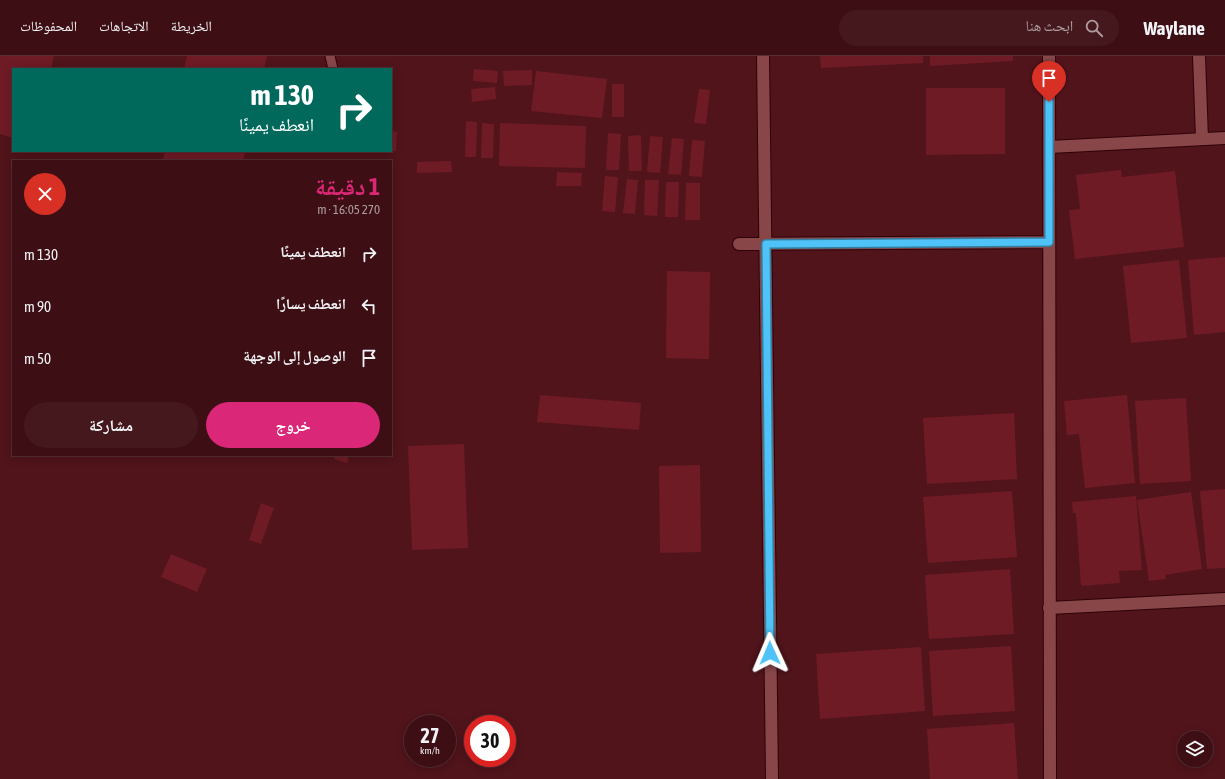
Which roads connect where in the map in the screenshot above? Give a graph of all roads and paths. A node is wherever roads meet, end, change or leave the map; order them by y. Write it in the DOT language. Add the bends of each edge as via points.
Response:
graph roads {
  1 [pos="330,56"];
  2 [pos="764,56"];
  3 [pos="1049,56"];
  4 [pos="1199,56"];
  5 [pos="333,68"];
  6 [pos="1225,138"];
  7 [pos="1202,139"];
  8 [pos="1049,148"];
  9 [pos="1049,242"];
  10 [pos="739,244"];
  11 [pos="766,244"];
  12 [pos="1225,599"];
  13 [pos="1050,608"];
  14 [pos="772,779"];
  15 [pos="1050,779"];
  1 -- 5 [label="lane"];
  2 -- 11 [label="street"];
  3 -- 8 [label="street"];
  4 -- 7 [label="street"];
  6 -- 7 [label="street"];
  7 -- 8 [label="street"];
  8 -- 9 [label="street"];
  9 -- 11 [label="street"];
  9 -- 13 [label="street"];
  10 -- 11 [label="street"];
  11 -- 14 [label="street"];
  12 -- 13 [label="street"];
  13 -- 15 [label="street"];
}
